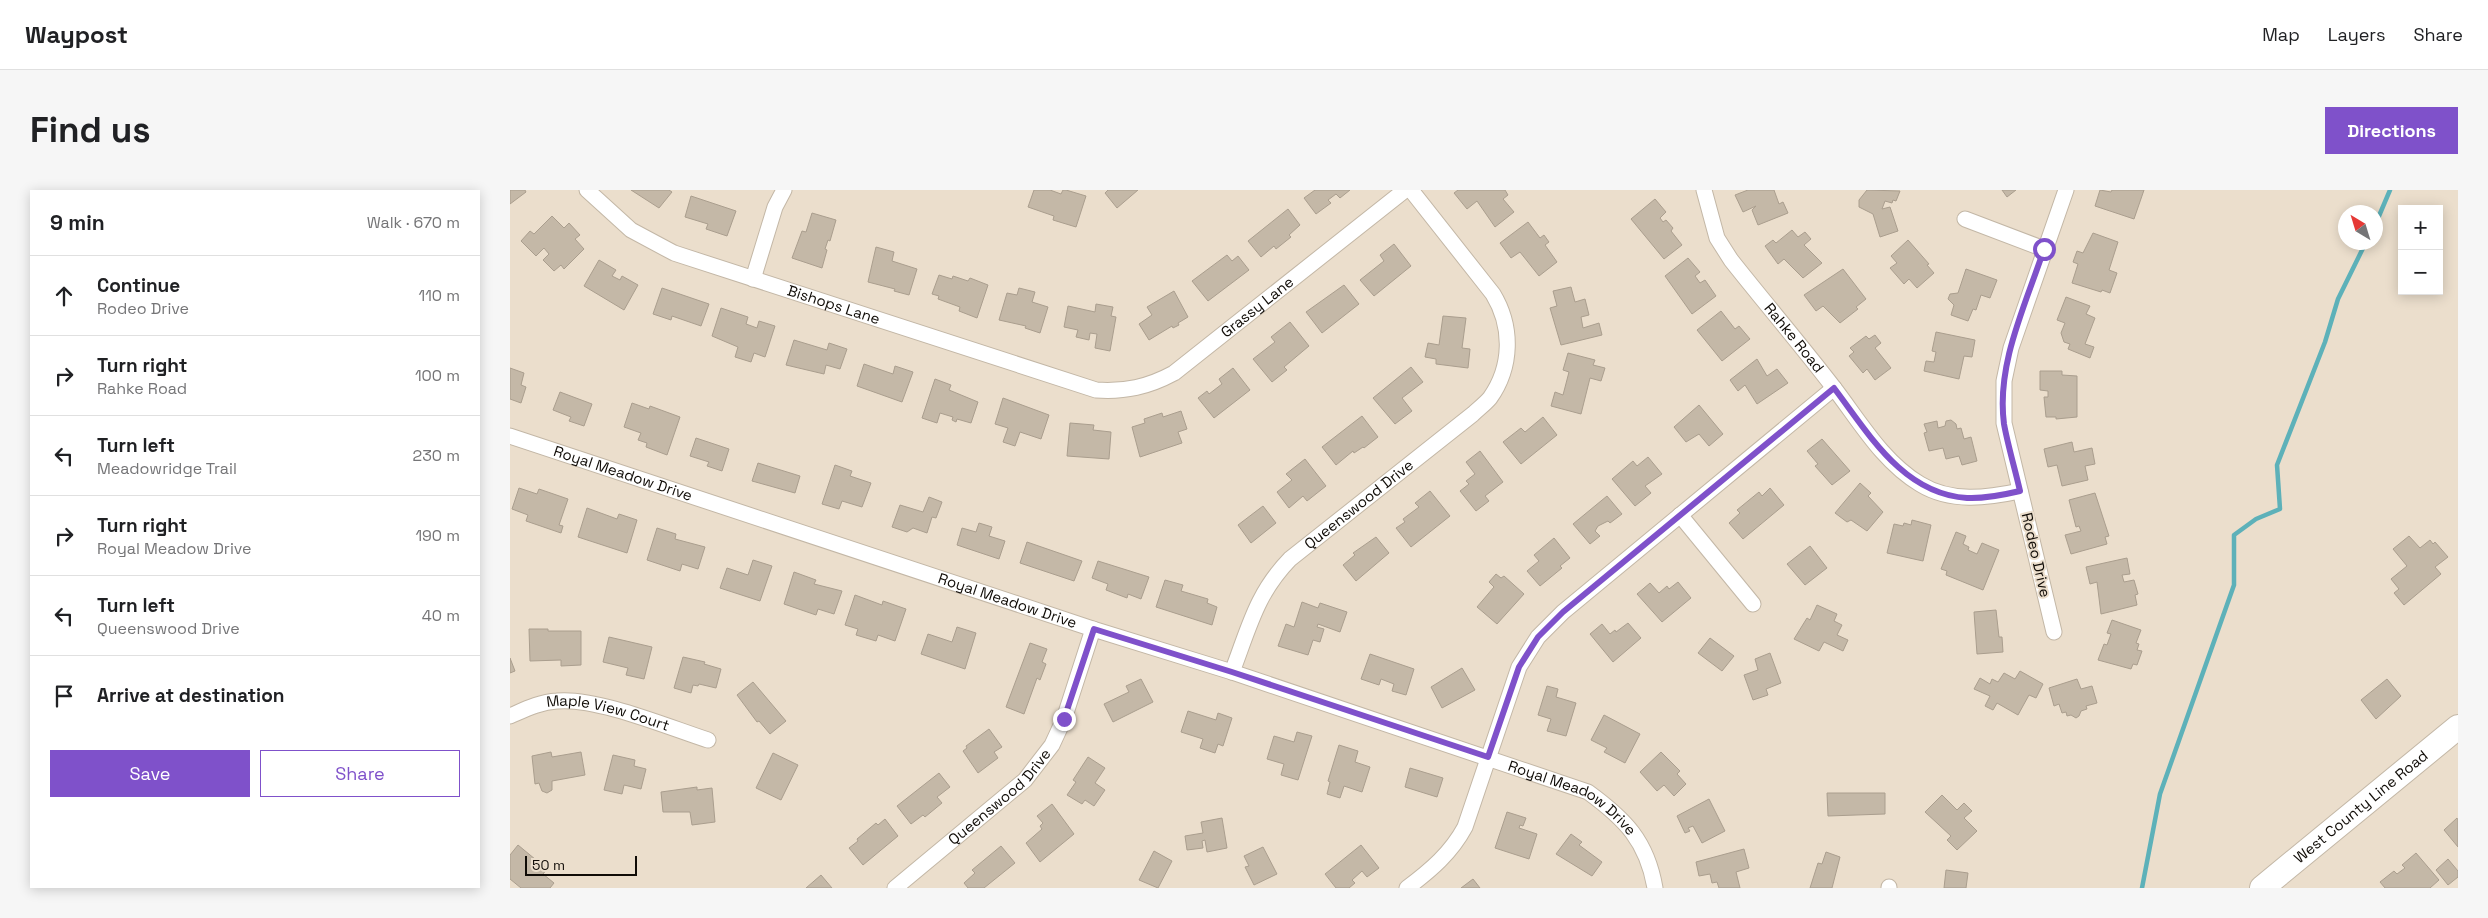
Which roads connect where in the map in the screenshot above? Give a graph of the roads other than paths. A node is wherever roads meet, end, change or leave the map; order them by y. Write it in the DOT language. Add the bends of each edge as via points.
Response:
graph roads {
  1 [pos="587,190"];
  2 [pos="784,190"];
  3 [pos="1405,190"];
  4 [pos="1411,190"];
  5 [pos="1704,190"];
  6 [pos="2066,190"];
  7 [pos="1965,219"];
  8 [pos="2044,249"];
  9 [pos="752,279"];
  10 [pos="1834,388"];
  11 [pos="1096,390"];
  12 [pos="510,436"];
  13 [pos="2020,491"];
  14 [pos="1680,515"];
  15 [pos="1753,604"];
  16 [pos="1094,629"];
  17 [pos="2054,632"];
  18 [pos="1232,672"];
  19 [pos="510,716"];
  20 [pos="2458,727"];
  21 [pos="708,740"];
  22 [pos="1488,757"];
  23 [pos="895,888"];
  24 [pos="1407,888"];
  25 [pos="1655,888"];
  26 [pos="2262,888"];
  1 -- 9 [label="street, Bishops Lane" via="631,230 674,253"];
  2 -- 9 [label="street" via="775,207"];
  3 -- 11 [label="street, Grassy Lane" via="1174,373 1135,389"];
  4 -- 18 [label="street, Queenswood Drive" via="1497,300 1506,326 1507,354 1499,381 1484,405 1290,559 1275,575 1256,606"];
  5 -- 10 [label="street, Rahke Road" via="1718,238 1731,260"];
  6 -- 8 [label="street, Rodeo Drive"];
  7 -- 8 [label="street"];
  8 -- 13 [label="street, Rodeo Drive" via="2011,348 2004,381 2004,423"];
  9 -- 11 [label="street, Bishops Lane"];
  10 -- 13 [label="street, Rahke Road" via="1888,459 1920,485 1946,495 1967,498 1988,498"];
  10 -- 14 [label="street"];
  12 -- 16 [label="street, Royal Meadow Drive"];
  13 -- 17 [label="street, Rodeo Drive"];
  14 -- 15 [label="street"];
  14 -- 22 [label="street" via="1563,612 1538,637 1519,667"];
  16 -- 18 [label="street, Royal Meadow Drive"];
  16 -- 23 [label="street, Queenswood Drive" via="1064,719 1052,745 1036,766 1025,780"];
  18 -- 22 [label="street, Royal Meadow Drive"];
  19 -- 21 [label="street, Maple View Court" via="537,704 558,700 587,701"];
  20 -- 26 [label="main road, West County Line Road"];
  22 -- 24 [label="street" via="1465,827 1455,846 1436,866"];
  22 -- 25 [label="street, Royal Meadow Drive" via="1588,792 1616,812 1638,838 1652,870"];
}
